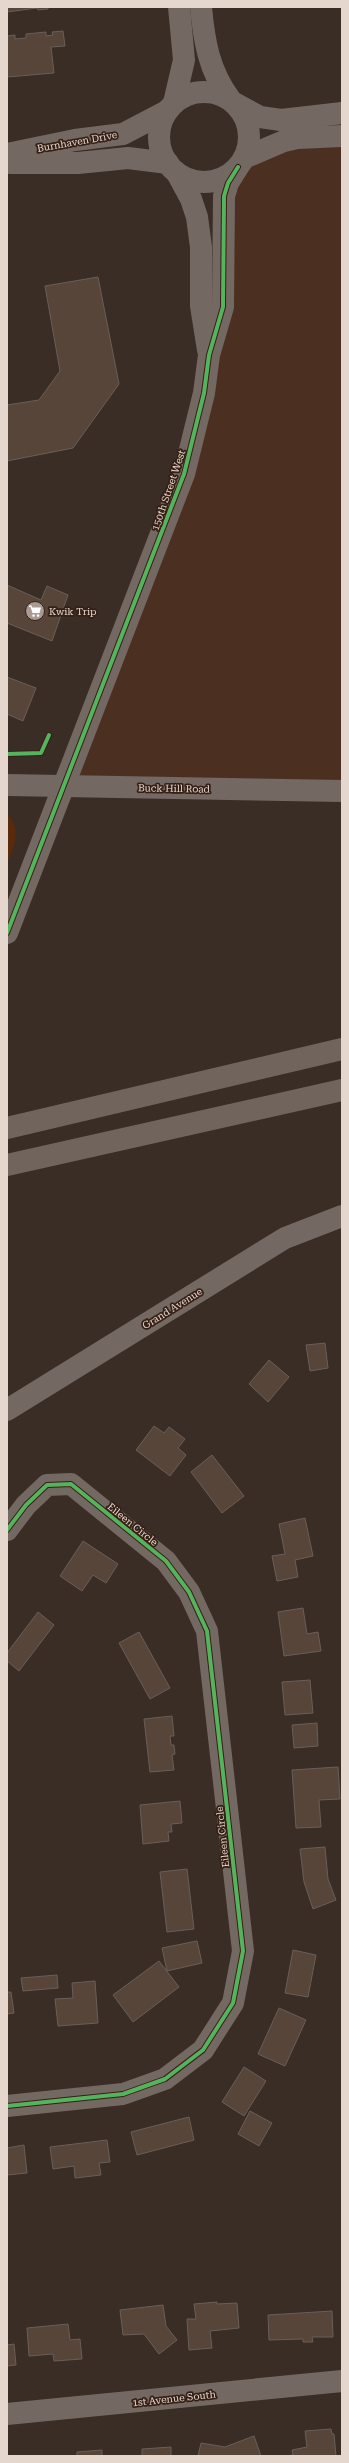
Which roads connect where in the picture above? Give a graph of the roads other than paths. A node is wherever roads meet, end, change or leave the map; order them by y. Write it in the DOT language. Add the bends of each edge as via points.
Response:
graph roads {
  1 [pos="179,7"];
  2 [pos="201,7"];
  3 [pos="233,101"];
  4 [pos="170,107"];
  5 [pos="342,113"];
  6 [pos="342,136"];
  7 [pos="7,154"];
  8 [pos="241,162"];
  9 [pos="7,163"];
  10 [pos="173,168"];
  11 [pos="209,355"];
  12 [pos="7,785"];
  13 [pos="64,785"];
  14 [pos="342,791"];
  15 [pos="7,933"];
  16 [pos="342,1038"];
  17 [pos="342,1049"];
  18 [pos="281,1063"];
  19 [pos="342,1090"];
  20 [pos="7,1128"];
  21 [pos="7,1165"];
  22 [pos="342,1216"];
  23 [pos="7,1410"];
  24 [pos="7,1530"];
  25 [pos="7,2106"];
  26 [pos="342,2381"];
  27 [pos="7,2414"];
  1 -- 4 [label="street" via="184,60"];
  2 -- 3 [label="street" via="208,56 221,87"];
  3 -- 4 [label="street" via="204,92 195,92 183,96"];
  3 -- 5 [label="street" via="260,117 281,120"];
  3 -- 8 [label="street" via="246,122 249,135"];
  4 -- 7 [label="street, Burnhaven Drive" via="123,134 75,140"];
  4 -- 10 [label="street" via="160,136"];
  6 -- 8 [label="street" via="290,140"];
  8 -- 10 [label="street" via="215,181 201,182 188,179"];
  8 -- 11 [label="street, 150th Street West" via="228,183 224,196 223,308"];
  9 -- 10 [label="street, Burnhaven Drive" via="78,163 128,158"];
  10 -- 11 [label="street, 150th Street West" via="191,199 197,217 201,247 201,306"];
  11 -- 13 [label="street, 150th Street West" via="204,393 184,474"];
  12 -- 13 [label="street, Buck Hill Road"];
  13 -- 14 [label="street, Buck Hill Road"];
  13 -- 15 [label="street, 150th Street West"];
  16 -- 18 [label="highway"];
  17 -- 18 [label="highway"];
  18 -- 20 [label="highway"];
  19 -- 21 [label="highway"];
  22 -- 23 [label="street, Grand Avenue" via="285,1238"];
  24 -- 25 [label="street, Eileen Circle" via="26,1505 47,1485 71,1484 166,1561 189,1592 207,1631 243,1951 233,2003 203,2050 165,2080 123,2094"];
  26 -- 27 [label="street, 1st Avenue South"];
}
